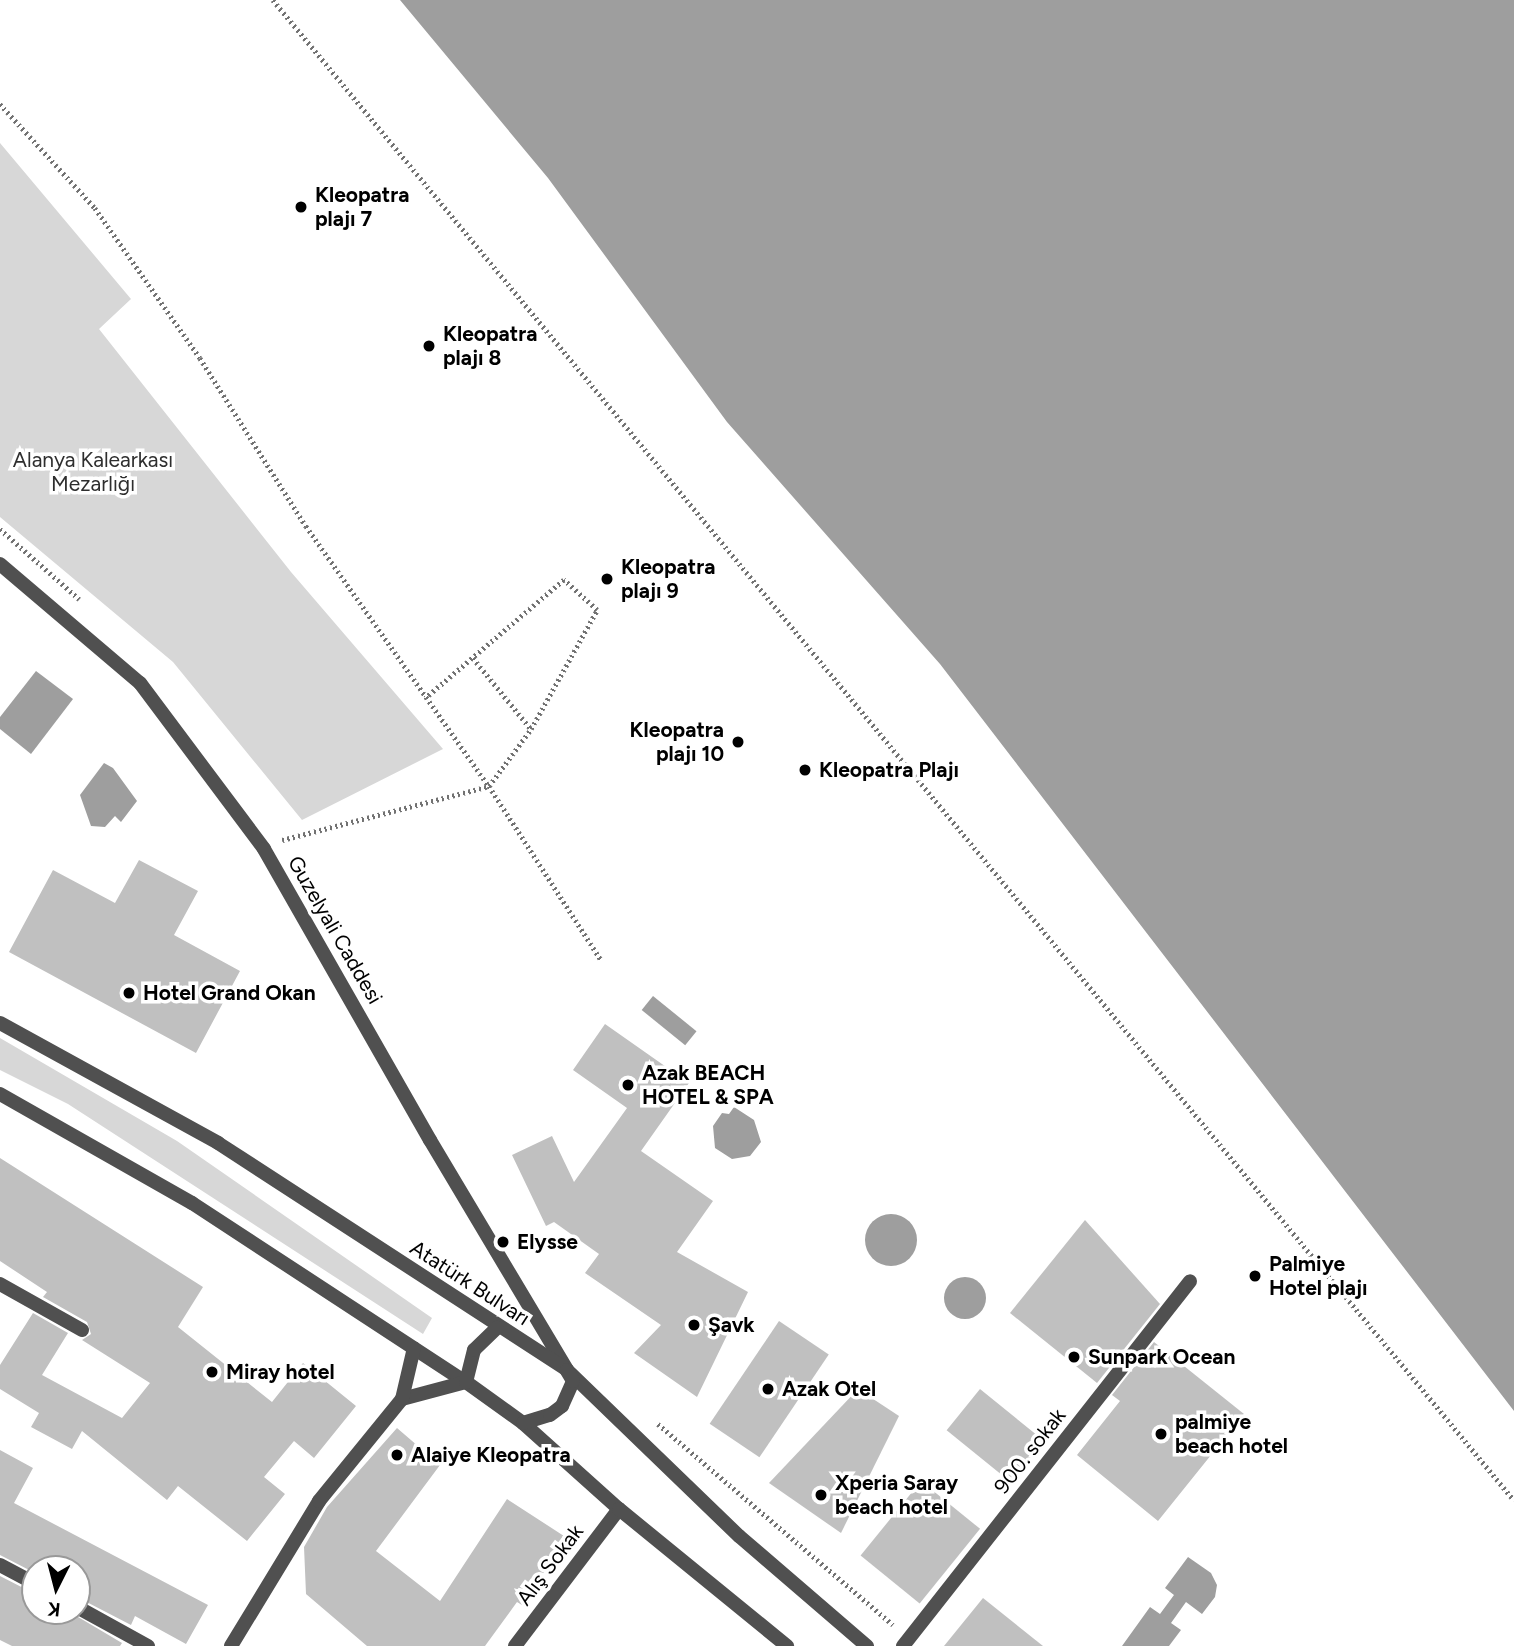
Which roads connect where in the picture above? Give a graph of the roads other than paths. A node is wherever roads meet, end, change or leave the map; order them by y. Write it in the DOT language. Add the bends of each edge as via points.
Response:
graph roads {
  1 [pos="0,564"];
  2 [pos="0,1023"];
  3 [pos="0,1094"];
  4 [pos="1190,1282"];
  5 [pos="0,1284"];
  6 [pos="498,1328"];
  7 [pos="82,1330"];
  8 [pos="414,1348"];
  9 [pos="567,1370"];
  10 [pos="466,1382"];
  11 [pos="402,1399"];
  12 [pos="523,1423"];
  13 [pos="619,1509"];
  14 [pos="0,1564"];
  15 [pos="21,1576"];
  16 [pos="91,1615"];
  17 [pos="906,1642"];
  18 [pos="148,1646"];
  19 [pos="231,1646"];
  20 [pos="515,1646"];
  21 [pos="787,1646"];
  22 [pos="867,1646"];
  1 -- 9 [label="street, Guzelyali Caddesi" via="140,683 264,849 429,1140"];
  2 -- 6 [label="street, Atatürk Bulvarı" via="218,1143"];
  3 -- 8 [label="street" via="192,1203"];
  4 -- 17 [label="street, 900. sokak"];
  5 -- 7 [label="street"];
  6 -- 9 [label="street, Atatürk Bulvarı"];
  6 -- 10 [label="street" via="474,1350"];
  8 -- 10 [label="street"];
  8 -- 11 [label="street"];
  9 -- 12 [label="street" via="573,1381 562,1406"];
  9 -- 22 [label="street, Atatürk Bulvarı" via="739,1536"];
  10 -- 11 [label="street"];
  10 -- 12 [label="street"];
  11 -- 19 [label="street" via="319,1501"];
  12 -- 13 [label="street"];
  13 -- 20 [label="street, Alış Sokak"];
  13 -- 21 [label="street"];
  14 -- 15 [label="street"];
  16 -- 18 [label="street"];
}
